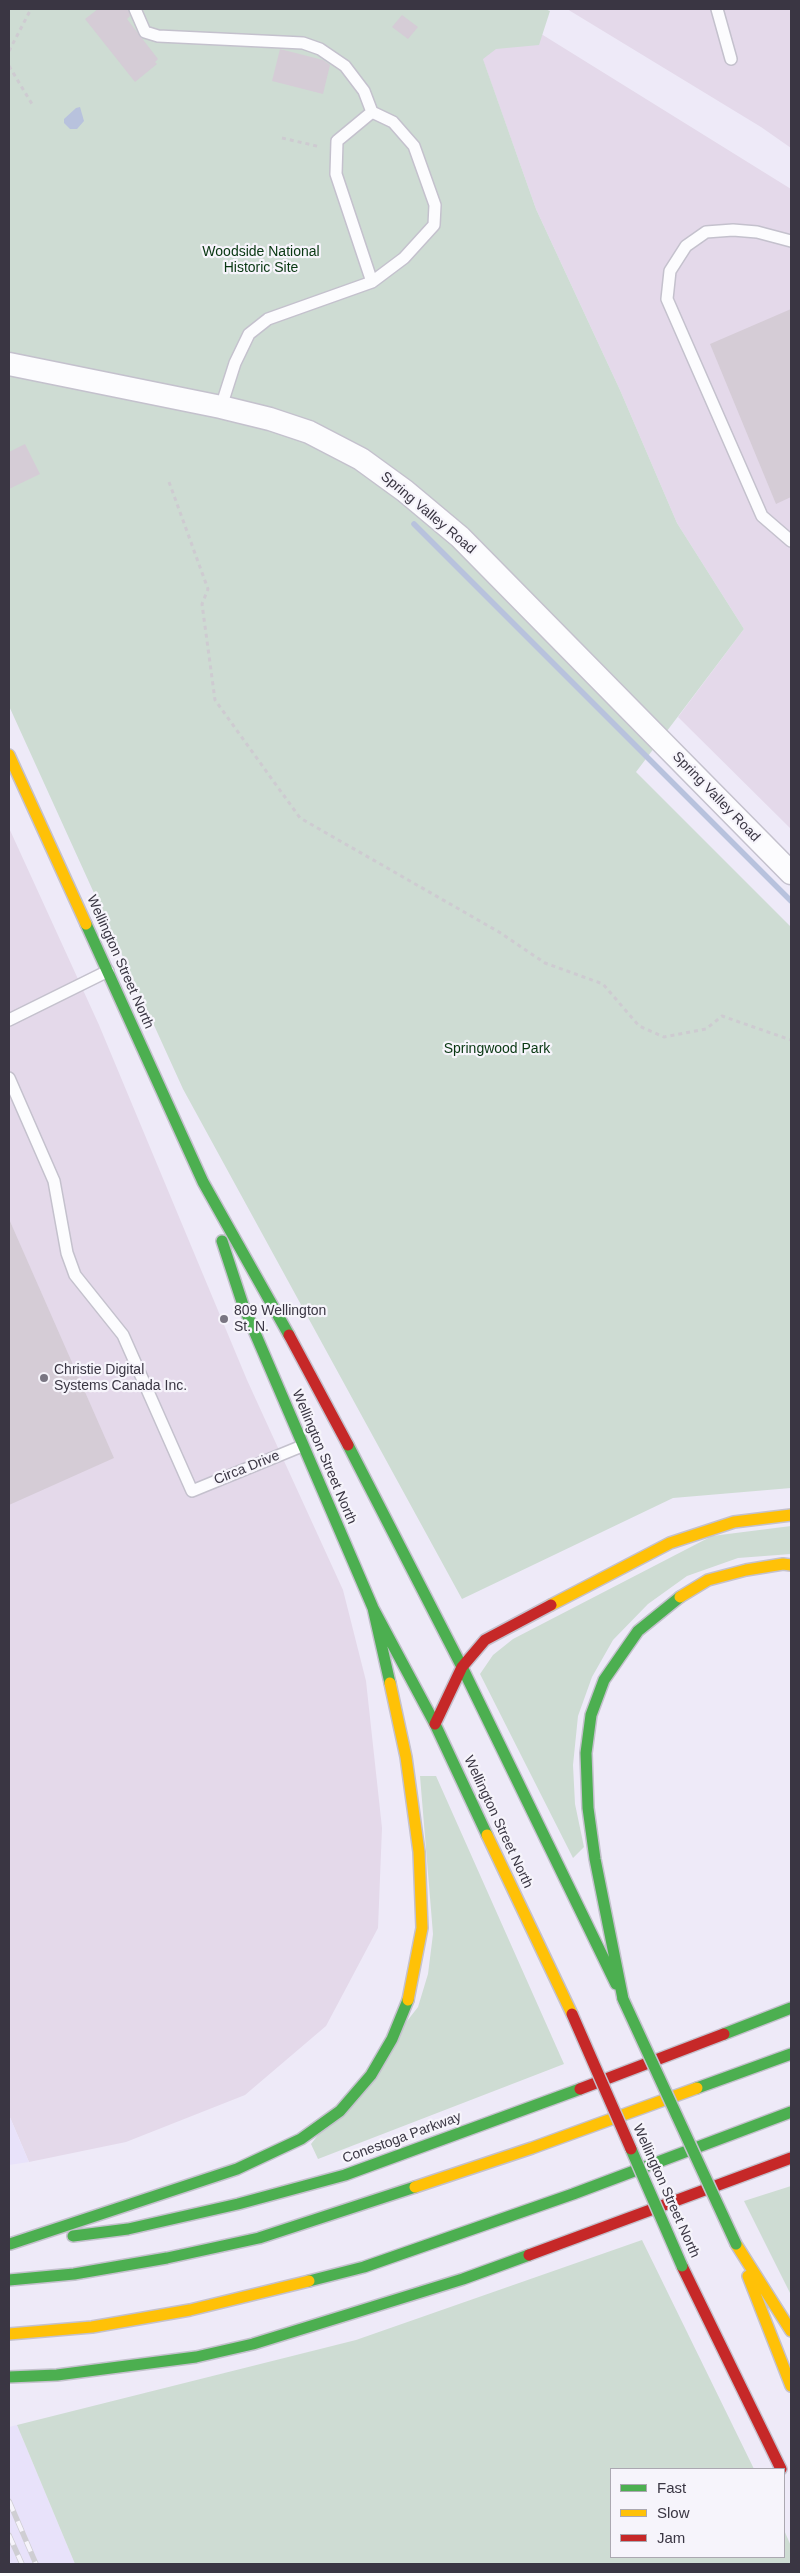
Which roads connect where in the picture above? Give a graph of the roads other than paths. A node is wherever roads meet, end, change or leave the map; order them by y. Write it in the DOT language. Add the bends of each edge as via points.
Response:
graph roads {
  1 [pos="135,9"];
  2 [pos="717,9"];
  3 [pos="731,59"];
  4 [pos="372,112"];
  5 [pos="791,240"];
  6 [pos="372,282"];
  7 [pos="9,364"];
  8 [pos="221,407"];
  9 [pos="790,539"];
  10 [pos="9,755"];
  11 [pos="791,874"];
  12 [pos="108,971"];
  13 [pos="9,1020"];
  14 [pos="9,1078"];
  15 [pos="203,1182"];
  16 [pos="302,1446"];
  17 [pos="791,1515"];
  18 [pos="791,1565"];
  19 [pos="373,1608"];
  20 [pos="462,1667"];
  21 [pos="435,1724"];
  22 [pos="623,1999"];
  23 [pos="767,2005"];
  24 [pos="791,2008"];
  25 [pos="703,2041"];
  26 [pos="791,2054"];
  27 [pos="791,2112"];
  28 [pos="791,2158"];
  29 [pos="791,2162"];
  30 [pos="769,2166"];
  31 [pos="10,2244"];
  32 [pos="736,2244"];
  33 [pos="9,2280"];
  34 [pos="791,2331"];
  35 [pos="9,2334"];
  36 [pos="9,2377"];
  37 [pos="791,2386"];
  38 [pos="781,2468"];
  1 -- 4 [label="lane" via="145,32 158,36 303,43 320,49 345,66 364,91"];
  2 -- 3 [label="lane"];
  4 -- 6 [label="lane" via="337,141 336,174"];
  4 -- 6 [label="lane" via="393,122 414,146 435,205 434,225 404,258"];
  5 -- 9 [label="lane" via="757,232 706,232 686,246 670,271 667,299 762,516"];
  6 -- 8 [label="lane" via="268,319 249,334 235,363"];
  7 -- 8 [label="street, Spring Valley Road"];
  8 -- 11 [label="street, Spring Valley Road" via="309,432 360,459 405,491 460,537"];
  10 -- 12 [label="main road, Wellington Street North"];
  12 -- 13 [label="lane"];
  12 -- 15 [label="main road, Wellington Street North"];
  14 -- 16 [label="lane, Circa Drive" via="54,1181 67,1252 75,1275 123,1335 192,1491"];
  15 -- 16 [label="main road, Wellington Street North" via="243,1305"];
  15 -- 20 [label="main road, Wellington Street North" via="310,1372"];
  16 -- 19 [label="main road, Wellington Street North"];
  17 -- 20 [label="main road" via="734,1522 670,1543 485,1640"];
  18 -- 22 [label="main road" via="746,1570 708,1580 638,1632 604,1680 591,1715 586,1754 588,1808"];
  19 -- 21 [label="main road, Wellington Street North"];
  19 -- 31 [label="main road" via="406,1757 422,1928 408,2000 392,2040 371,2075 340,2111 301,2139 237,2169"];
  20 -- 21 [label="main road"];
  20 -- 22 [label="main road, Wellington Street North"];
  21 -- 38 [label="main road, Wellington Street North, bridge" via="572,2014 682,2266"];
  22 -- 32 [label="main road, Wellington Street North, bridge"];
  23 -- 25 [label="main road"];
  24 -- 25 [label="main road, Conestoga Parkway"];
  25 -- 31 [label="main road, Conestoga Parkway" via="345,2175 128,2229"];
  26 -- 33 [label="main road" via="532,2148 259,2238 74,2274"];
  27 -- 35 [label="main road" via="364,2267 190,2310 92,2327"];
  28 -- 30 [label="main road"];
  29 -- 30 [label="main road"];
  30 -- 36 [label="main road" via="463,2278 253,2344 187,2358 57,2375"];
  32 -- 34 [label="main road"];
  32 -- 37 [label="main road, Wellington Street North"];
}
